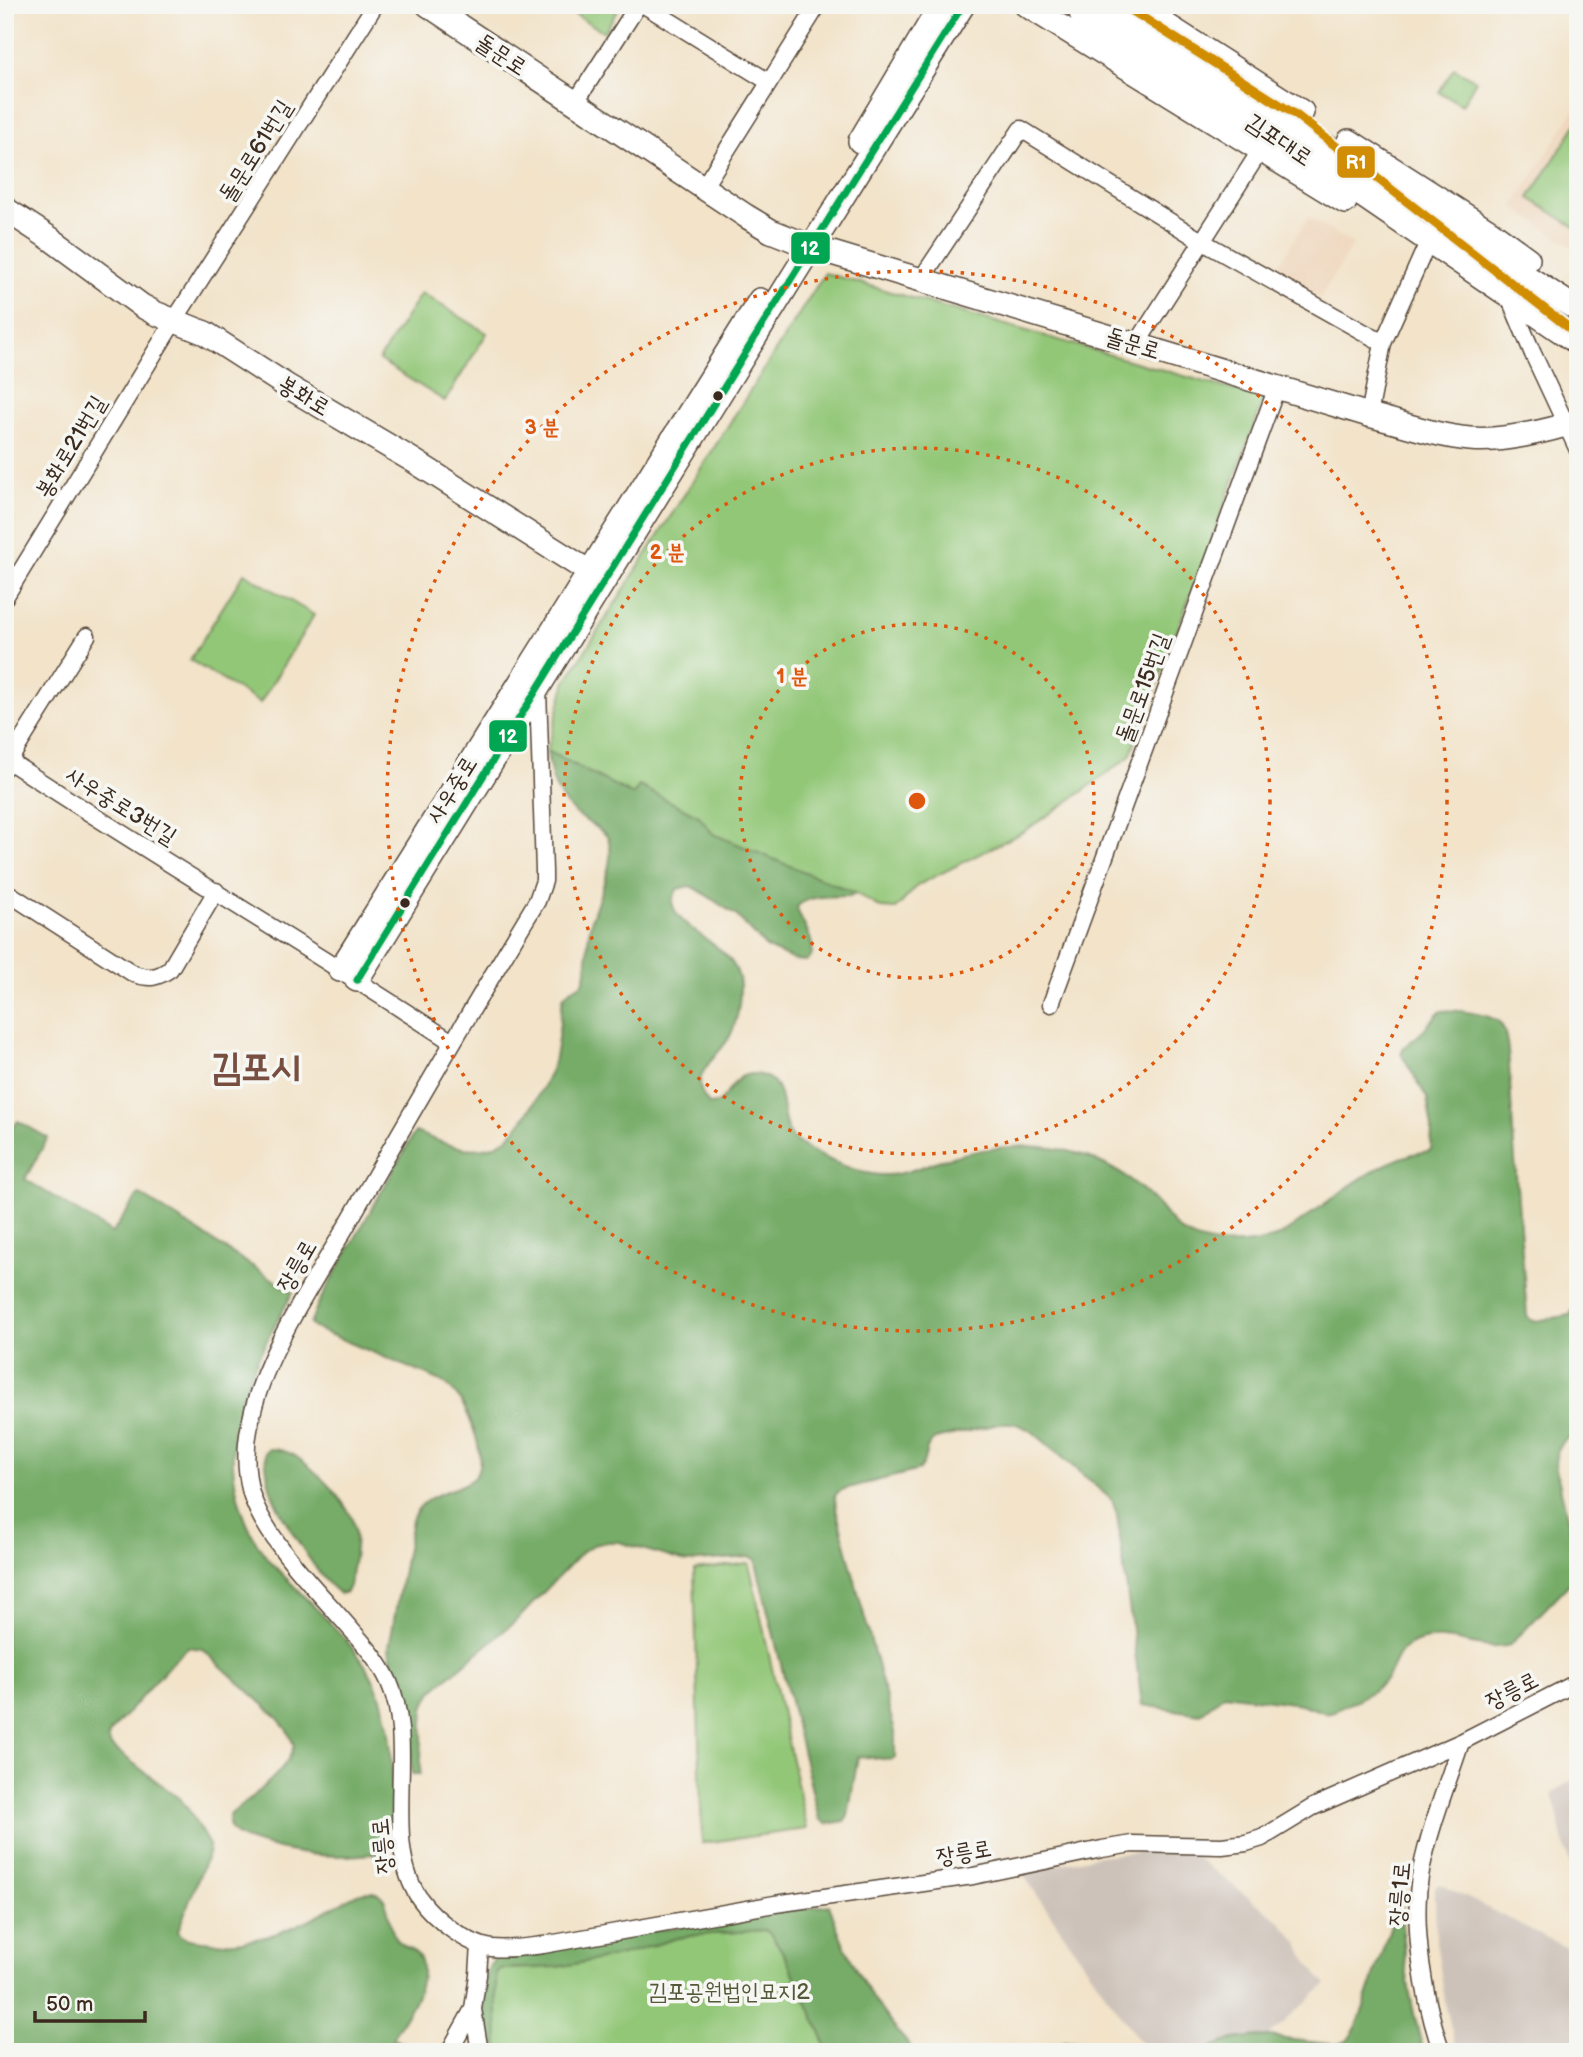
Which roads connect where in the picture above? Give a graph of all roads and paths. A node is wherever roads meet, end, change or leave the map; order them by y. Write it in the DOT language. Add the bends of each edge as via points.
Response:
graph roads {
  1 [pos="375,5"];
  2 [pos="428,5"];
  3 [pos="641,5"];
  4 [pos="817,5"];
  5 [pos="941,5"];
  6 [pos="963,5"];
  7 [pos="1026,5"];
  8 [pos="1135,5"];
  9 [pos="1078,13"];
  10 [pos="769,82"];
  11 [pos="575,103"];
  12 [pos="1260,151"];
  13 [pos="704,188"];
  14 [pos="5,209"];
  15 [pos="1203,242"];
  16 [pos="805,244"];
  17 [pos="1425,249"];
  18 [pos="920,281"];
  19 [pos="1502,291"];
  20 [pos="1578,297"];
  21 [pos="1578,310"];
  22 [pos="174,321"];
  23 [pos="1383,343"];
  24 [pos="1578,343"];
  25 [pos="1136,345"];
  26 [pos="1277,387"];
  27 [pos="1369,415"];
  28 [pos="1572,423"];
  29 [pos="1578,450"];
  30 [pos="596,577"];
  31 [pos="5,597"];
  32 [pos="87,636"];
  33 [pos="538,688"];
  34 [pos="7,764"];
  35 [pos="5,891"];
  36 [pos="216,891"];
  37 [pos="349,975"];
  38 [pos="1051,1004"];
  39 [pos="452,1042"];
  40 [pos="1578,1682"];
  41 [pos="1461,1742"];
  42 [pos="480,1945"];
  43 [pos="472,2009"];
  44 [pos="449,2052"];
  45 [pos="480,2052"];
  46 [pos="1441,2052"];
  1 -- 22 [label="street, 돌문로61번길"];
  2 -- 11 [label="street, 돌문로"];
  3 -- 10 [label="street"];
  3 -- 11 [label="street"];
  4 -- 10 [label="street"];
  5 -- 16 [label="street, 사우중로"];
  6 -- 16 [label="street, 사우중로"];
  7 -- 9 [label="street"];
  8 -- 20 [label="street" via="1491,232"];
  9 -- 12 [label="street"];
  9 -- 19 [label="street, 김포대로" via="1245,116"];
  9 -- 21 [label="street, 김포대로" via="1300,129"];
  10 -- 13 [label="street"];
  11 -- 13 [label="street, 돌문로"];
  12 -- 15 [label="street"];
  12 -- 17 [label="street"];
  13 -- 16 [label="street, 돌문로" via="771,231"];
  14 -- 22 [label="street, 봉화로" via="142,306"];
  15 -- 18 [label="street" via="1021,129"];
  15 -- 23 [label="street"];
  15 -- 25 [label="street"];
  16 -- 18 [label="street, 돌문로"];
  16 -- 30 [label="street, 사우중로"];
  17 -- 19 [label="street"];
  17 -- 23 [label="street"];
  18 -- 25 [label="street, 돌문로"];
  19 -- 24 [label="street, 김포대로"];
  19 -- 28 [label="street"];
  22 -- 30 [label="street, 봉화로" via="205,333"];
  22 -- 31 [label="street, 봉화로21번길"];
  23 -- 27 [label="street"];
  25 -- 26 [label="street, 돌문로"];
  26 -- 27 [label="street, 돌문로"];
  26 -- 38 [label="street, 돌문로15번길"];
  27 -- 28 [label="street, 돌문로" via="1488,440"];
  28 -- 29 [label="street"];
  30 -- 33 [label="street, 사우중로"];
  30 -- 37 [label="street, 사우중로"];
  32 -- 34 [label="street"];
  33 -- 37 [label="street, 사우중로"];
  33 -- 39 [label="street, 장릉로" via="544,881 537,901"];
  34 -- 36 [label="street, 사우중로3번길"];
  35 -- 36 [label="street" via="147,978 170,969"];
  36 -- 37 [label="street, 사우중로3번길"];
  37 -- 39 [label="street, 사우중로3번길"];
  39 -- 42 [label="street, 장릉로" via="277,1349 254,1404 246,1450 247,1474 261,1517 372,1654 391,1686 399,1720 403,1854 411,1885 434,1915"];
  40 -- 41 [label="street, 장릉로"];
  41 -- 42 [label="street, 장릉로" via="1313,1807 1246,1843 1132,1844 973,1876 775,1904 543,1945"];
  41 -- 46 [label="street, 장릉1로" via="1427,1847 1418,1893 1424,1975"];
  42 -- 43 [label="street"];
  43 -- 44 [label="street"];
  43 -- 45 [label="street"];
}
